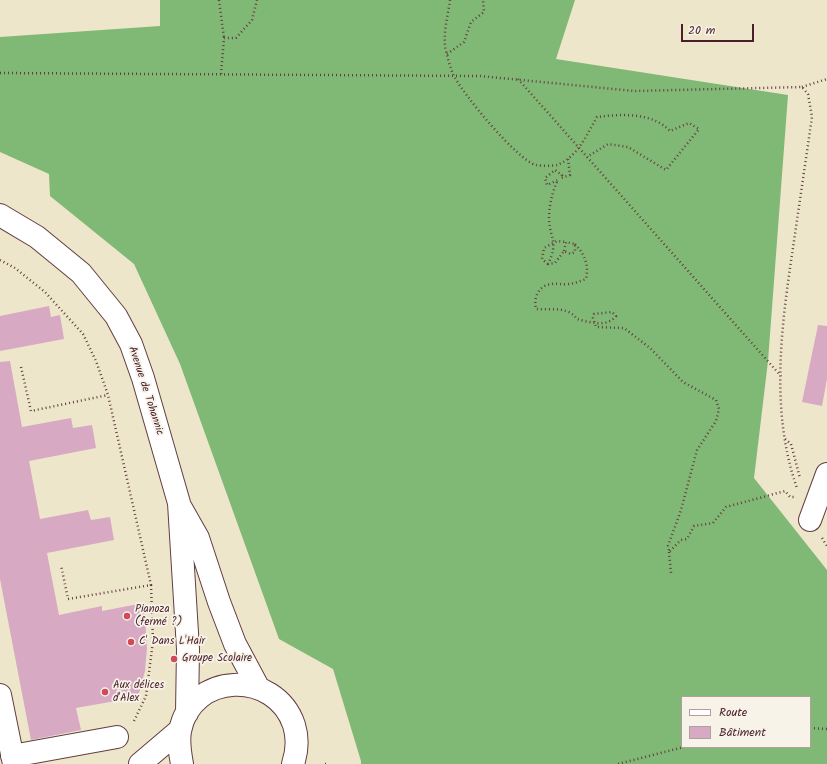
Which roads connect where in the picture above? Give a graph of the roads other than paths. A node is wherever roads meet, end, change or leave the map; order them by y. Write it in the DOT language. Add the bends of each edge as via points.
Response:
graph roads {
  1 [pos="0,215"];
  2 [pos="827,474"];
  3 [pos="179,503"];
  4 [pos="810,520"];
  5 [pos="258,687"];
  6 [pos="0,695"];
  7 [pos="183,722"];
  8 [pos="124,732"];
  9 [pos="13,760"];
  10 [pos="140,764"];
  11 [pos="182,764"];
  12 [pos="293,764"];
  1 -- 3 [label="street, Avenue de Tohannic" via="38,237 60,254 81,273 116,316 131,344 143,378"];
  2 -- 4 [label="street"];
  3 -- 5 [label="street, Avenue de Tohannic" via="198,538 218,602 235,644"];
  3 -- 7 [label="street, Avenue de Tohannic" via="188,648"];
  5 -- 7 [label="street" via="238,684 218,687 200,697"];
  5 -- 12 [label="street" via="283,705 291,718 296,732 297,748"];
  6 -- 9 [label="street"];
  7 -- 10 [label="street"];
  7 -- 11 [label="street, Avenue de Tohannic" via="179,748"];
  8 -- 9 [label="street"];
}
